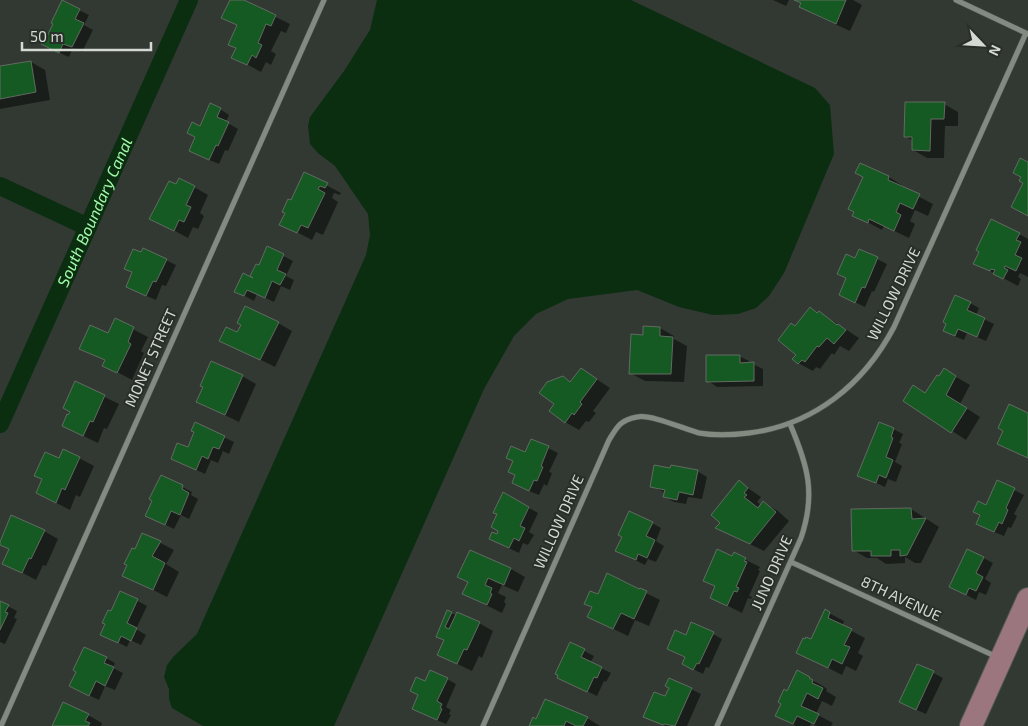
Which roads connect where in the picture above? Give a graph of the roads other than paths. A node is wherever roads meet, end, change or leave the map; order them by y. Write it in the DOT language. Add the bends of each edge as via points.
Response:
graph roads {
  1 [pos="324,0"];
  2 [pos="956,0"];
  3 [pos="1027,33"];
  4 [pos="790,424"];
  5 [pos="791,562"];
  6 [pos="1028,599"];
  7 [pos="1001,659"];
  8 [pos="1,726"];
  9 [pos="483,726"];
  10 [pos="718,726"];
  11 [pos="971,726"];
  1 -- 8 [label="street, MONET STREET"];
  2 -- 3 [label="street"];
  3 -- 4 [label="street, WILLOW DRIVE" via="884,346 863,374 841,394 813,414"];
  4 -- 5 [label="street, JUNO DRIVE" via="804,461 810,499 808,519"];
  4 -- 9 [label="street, WILLOW DRIVE" via="760,432 722,435 699,433 638,416 619,424 608,440"];
  5 -- 7 [label="street, 8TH AVENUE"];
  5 -- 10 [label="street, JUNO DRIVE"];
  6 -- 7 [label="main road"];
  7 -- 11 [label="main road"];
}
